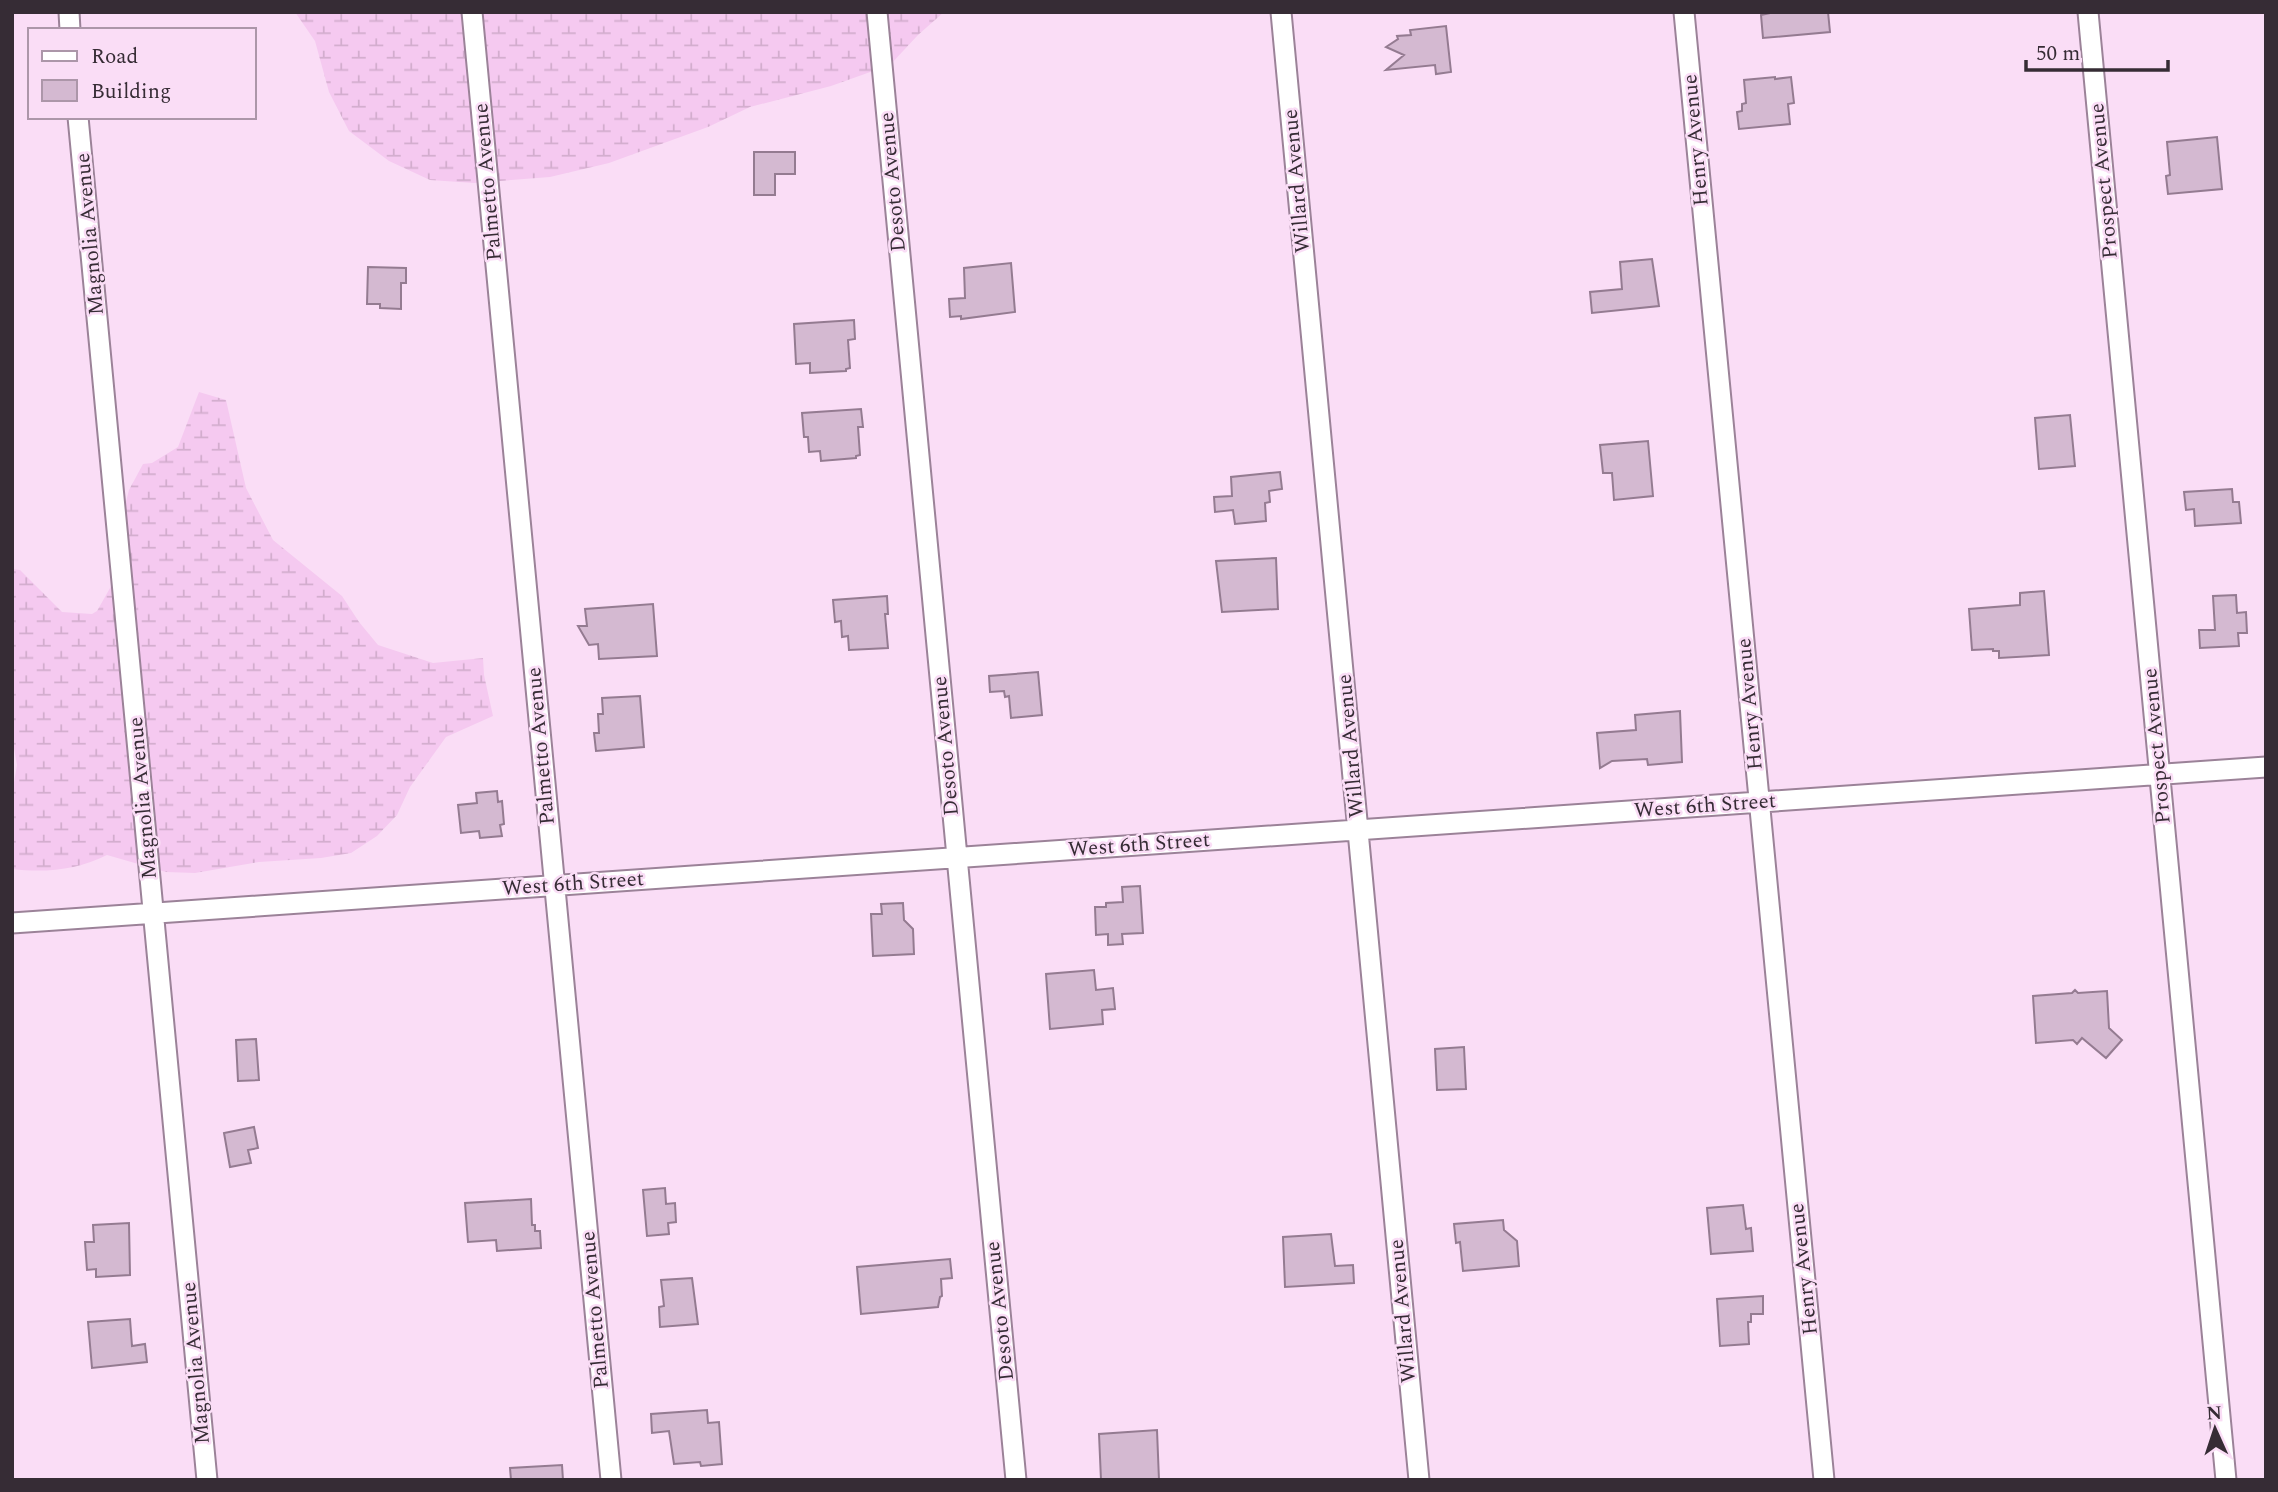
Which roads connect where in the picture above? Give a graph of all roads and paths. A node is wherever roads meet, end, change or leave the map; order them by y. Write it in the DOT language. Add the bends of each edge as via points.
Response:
graph roads {
  1 [pos="472,12"];
  2 [pos="877,12"];
  3 [pos="1281,12"];
  4 [pos="1684,12"];
  5 [pos="2088,12"];
  6 [pos="78,119"];
  7 [pos="2266,767"];
  8 [pos="2160,774"];
  9 [pos="1759,802"];
  10 [pos="1359,830"];
  11 [pos="957,858"];
  12 [pos="555,885"];
  13 [pos="154,914"];
  14 [pos="12,923"];
  15 [pos="207,1480"];
  16 [pos="611,1480"];
  17 [pos="1016,1480"];
  18 [pos="1419,1480"];
  19 [pos="1824,1480"];
  20 [pos="2226,1480"];
  1 -- 12 [label="street, Palmetto Avenue"];
  2 -- 11 [label="street, Desoto Avenue"];
  3 -- 10 [label="street, Willard Avenue"];
  4 -- 9 [label="street, Henry Avenue"];
  5 -- 8 [label="street, Prospect Avenue"];
  6 -- 13 [label="street, Magnolia Avenue"];
  7 -- 8 [label="street, West 6th Street"];
  8 -- 9 [label="street, West 6th Street"];
  8 -- 20 [label="street, Prospect Avenue"];
  9 -- 10 [label="street, West 6th Street"];
  9 -- 19 [label="street, Henry Avenue"];
  10 -- 11 [label="street, West 6th Street"];
  10 -- 18 [label="street, Willard Avenue"];
  11 -- 12 [label="street, West 6th Street"];
  11 -- 17 [label="street, Desoto Avenue"];
  12 -- 13 [label="street, West 6th Street"];
  12 -- 16 [label="street, Palmetto Avenue"];
  13 -- 14 [label="street, West 6th Street"];
  13 -- 15 [label="street, Magnolia Avenue"];
}
